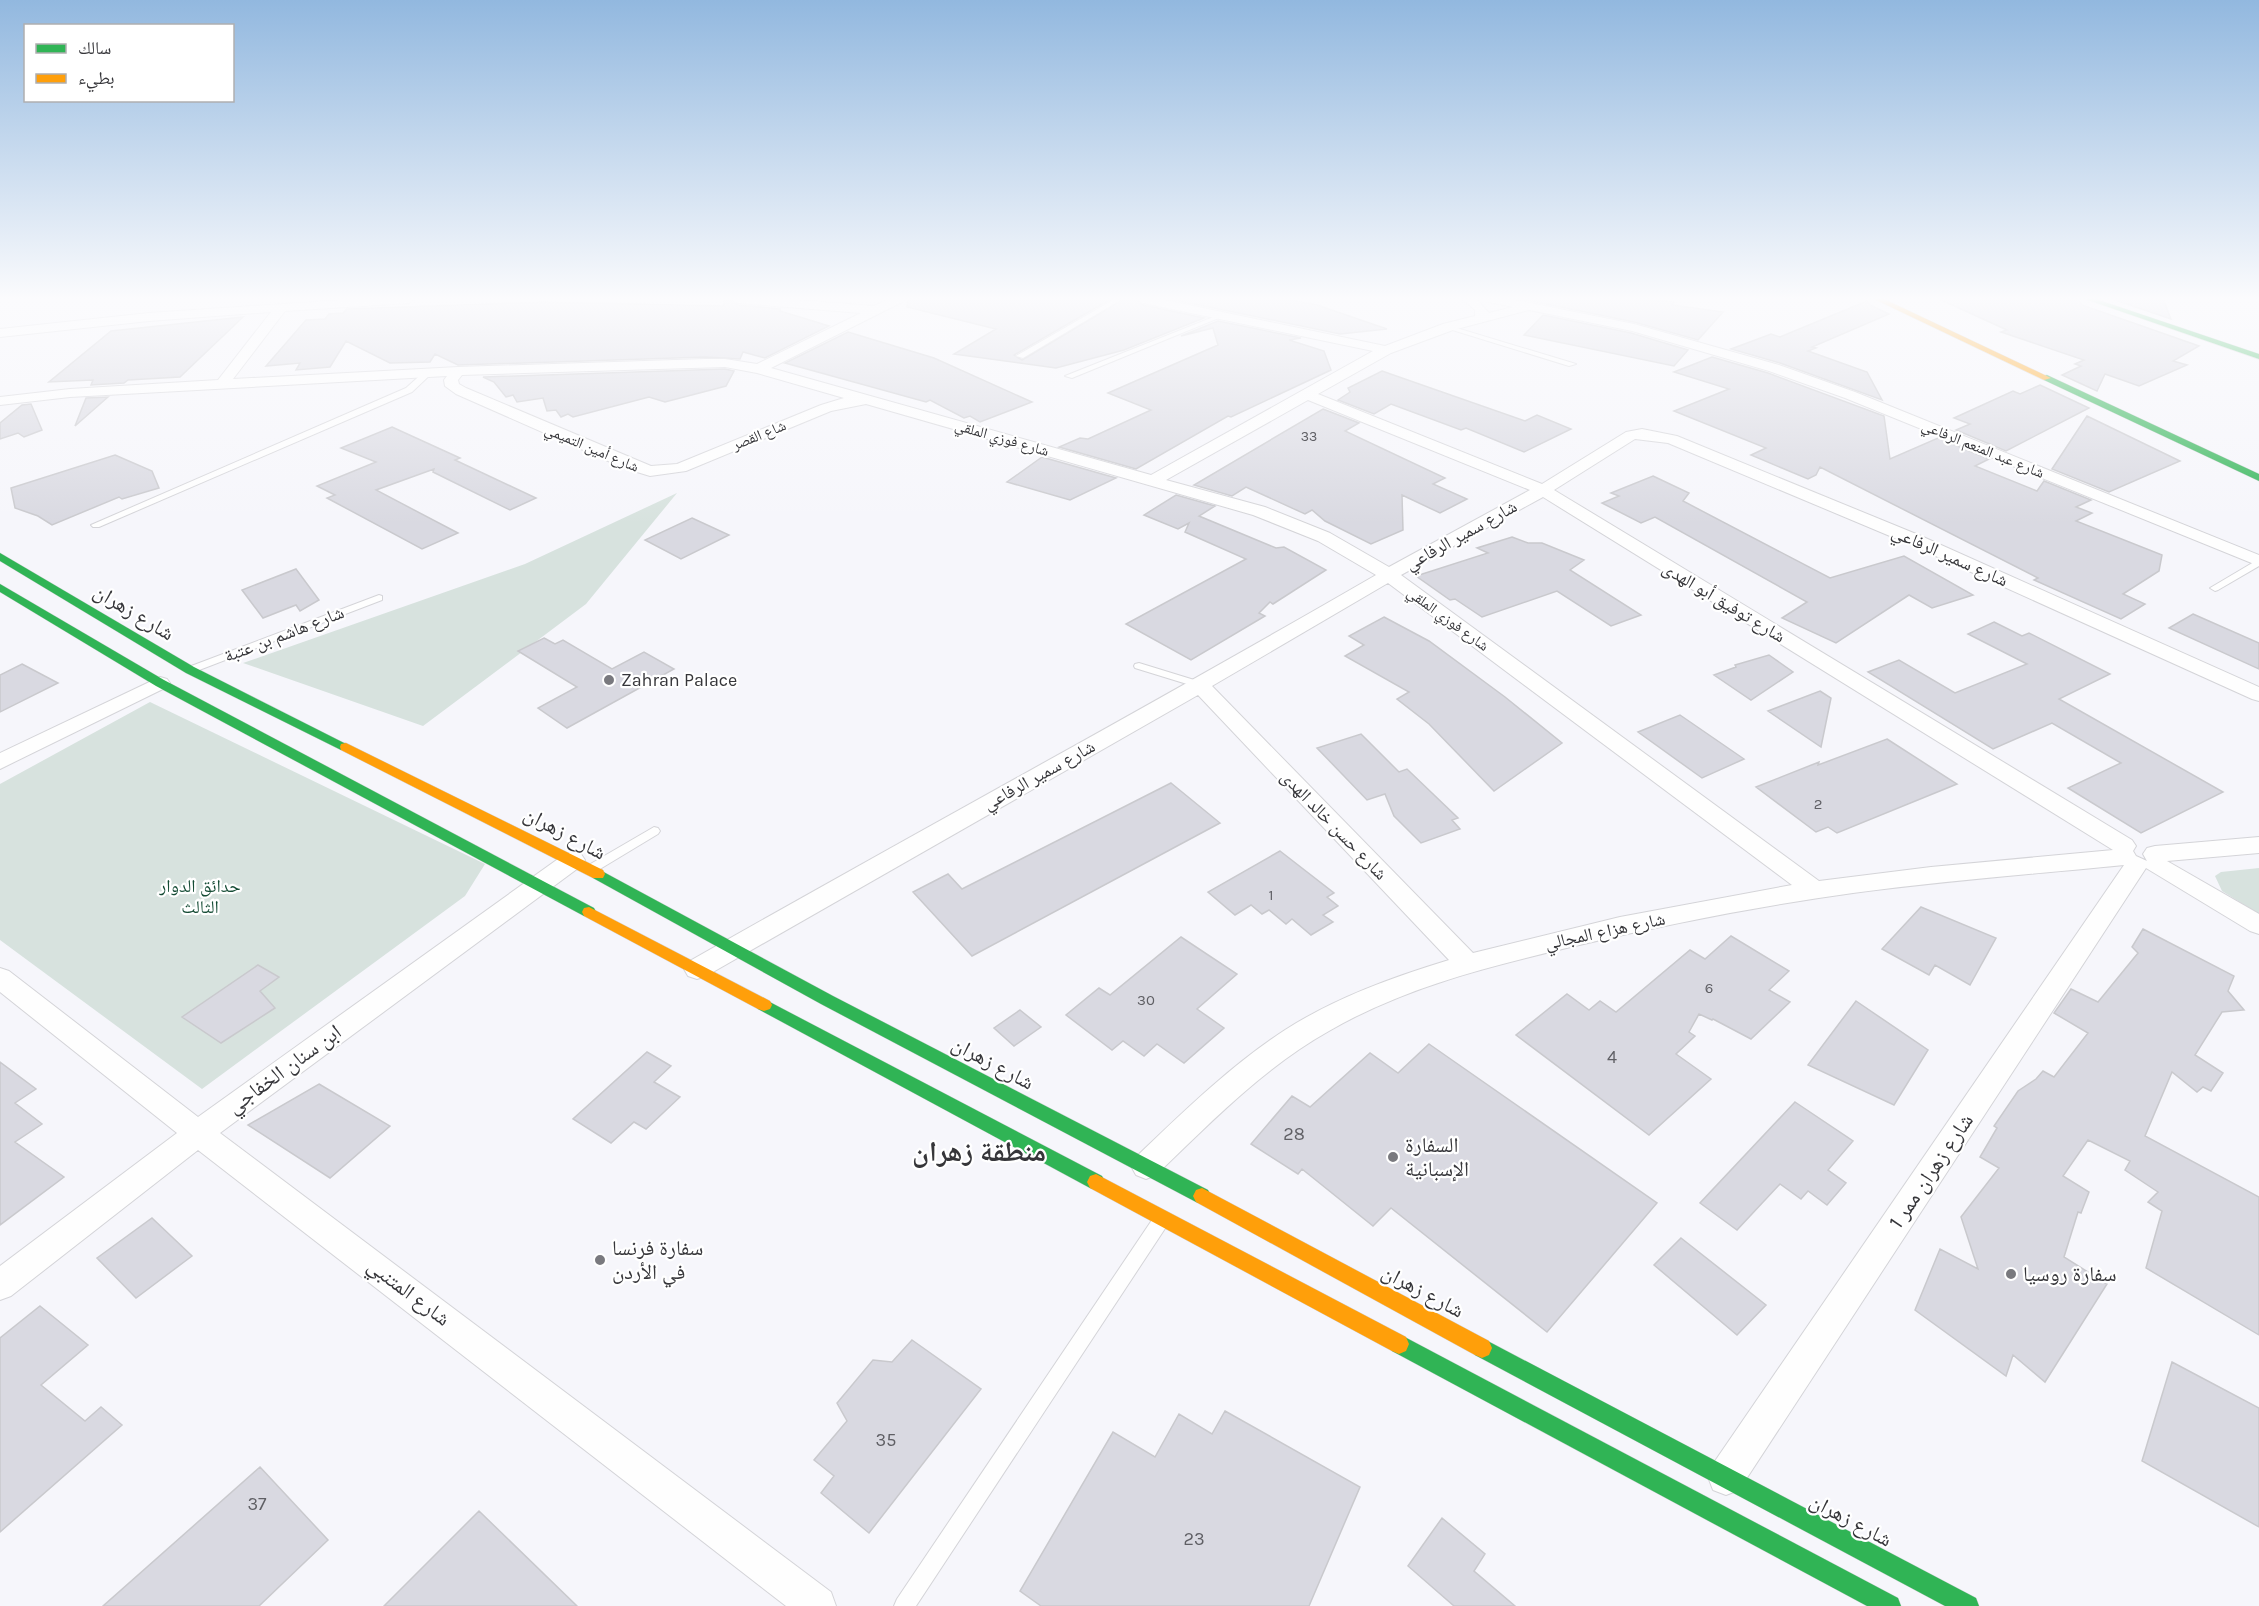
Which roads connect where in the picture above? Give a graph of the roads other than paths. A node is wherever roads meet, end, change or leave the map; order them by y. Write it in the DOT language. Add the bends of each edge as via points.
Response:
graph roads {
  1 [pos="230,374"];
  2 [pos="410,374"];
  3 [pos="427,374"];
  4 [pos="456,374"];
  5 [pos="776,374"];
  6 [pos="1074,374"];
  7 [pos="1342,374"];
  8 [pos="1791,374"];
  9 [pos="2044,374"];
  10 [pos="2071,374"];
  11 [pos="1069,376"];
  12 [pos="2078,377"];
  13 [pos="222,384"];
  14 [pos="1306,394"];
  15 [pos="868,400"];
  16 [pos="0,401"];
  17 [pos="650,471"];
  18 [pos="2259,478"];
  19 [pos="1152,481"];
  20 [pos="1543,490"];
  21 [pos="96,525"];
  22 [pos="0,556"];
  23 [pos="2259,562"];
  24 [pos="1388,574"];
  25 [pos="0,587"];
  26 [pos="2215,588"];
  27 [pos="378,598"];
  28 [pos="1139,666"];
  29 [pos="190,670"];
  30 [pos="160,683"];
  31 [pos="1200,685"];
  32 [pos="2259,695"];
  33 [pos="0,762"];
  34 [pos="654,831"];
  35 [pos="2259,845"];
  36 [pos="2139,857"];
  37 [pos="582,865"];
  38 [pos="537,884"];
  39 [pos="1815,890"];
  40 [pos="2259,925"];
  41 [pos="733,949"];
  42 [pos="1469,965"];
  43 [pos="697,969"];
  44 [pos="0,978"];
  45 [pos="198,1133"];
  46 [pos="1146,1166"];
  47 [pos="1184,1186"];
  48 [pos="1162,1219"];
  49 [pos="0,1285"];
  50 [pos="1726,1477"];
  51 [pos="818,1606"];
  52 [pos="904,1606"];
  53 [pos="1890,1606"];
  54 [pos="1968,1606"];
  1 -- 13 [label="street"];
  2 -- 13 [label="street, شارع فوزي الملقي"];
  3 -- 21 [label="lane" via="409,390"];
  4 -- 17 [label="street, شارع أمين التميمي" via="452,386 461,391"];
  5 -- 15 [label="street, شارع فوزي الملقي"];
  6 -- 11 [label="lane"];
  7 -- 14 [label="street"];
  8 -- 23 [label="street, شارع عبد المنعم الرفاعي"];
  9 -- 18 [label="main road"];
  10 -- 12 [label="main road"];
  13 -- 16 [label="street, شارع فوزي الملقي"];
  14 -- 19 [label="street"];
  14 -- 20 [label="street, شارع توفيق أبو الهدى"];
  15 -- 17 [label="street, شاع القصر" via="826,408 681,468"];
  15 -- 19 [label="street, شارع فوزي الملقي"];
  19 -- 24 [label="street, شارع فوزي الملقي" via="1259,511 1324,537"];
  20 -- 24 [label="street, شارع سمير الرفاعي"];
  20 -- 32 [label="street, شارع سمير الرفاعي" via="1631,435 1672,439 1915,540"];
  20 -- 36 [label="street, شارع توفيق أبو الهدى"];
  22 -- 29 [label="main road, شارع زهران"];
  23 -- 26 [label="lane"];
  24 -- 31 [label="street, شارع سمير الرفاعي"];
  24 -- 39 [label="street, شارع فوزي الملقي"];
  25 -- 30 [label="main road"];
  27 -- 29 [label="lane, شارع هاشم بن عتبة"];
  28 -- 31 [label="lane"];
  29 -- 37 [label="main road, شارع زهران"];
  30 -- 33 [label="street"];
  30 -- 38 [label="main road"];
  31 -- 41 [label="street, شارع سمير الرفاعي"];
  31 -- 42 [label="street, شارع حسن خالد الهدى"];
  34 -- 37 [label="lane"];
  35 -- 36 [label="street, شارع هزاع المجالي"];
  36 -- 39 [label="street, شارع هزاع المجالي"];
  36 -- 40 [label="street, شارع توفيق أبو الهدى"];
  36 -- 50 [label="street, شارع زهران ممر 1"];
  37 -- 38 [label="street, ابن سنان الخفاجي"];
  37 -- 41 [label="main road, شارع زهران"];
  38 -- 43 [label="main road"];
  38 -- 45 [label="street, ابن سنان الخفاجي"];
  39 -- 42 [label="street, شارع هزاع المجالي" via="1608,928"];
  41 -- 43 [label="street, شارع سمير الرفاعي"];
  41 -- 46 [label="main road, شارع زهران"];
  42 -- 46 [label="street, شارع هزاع المجالي" via="1354,1006 1286,1043"];
  43 -- 48 [label="main road"];
  44 -- 45 [label="street, شارع المتنبي"];
  45 -- 49 [label="street, ابن سنان الخفاجي"];
  45 -- 51 [label="street, شارع المتنبي"];
  46 -- 47 [label="main road, شارع زهران"];
  47 -- 48 [label="lane"];
  47 -- 50 [label="main road, شارع زهران"];
  48 -- 52 [label="lane"];
  48 -- 53 [label="main road"];
  50 -- 54 [label="main road, شارع زهران"];
}
